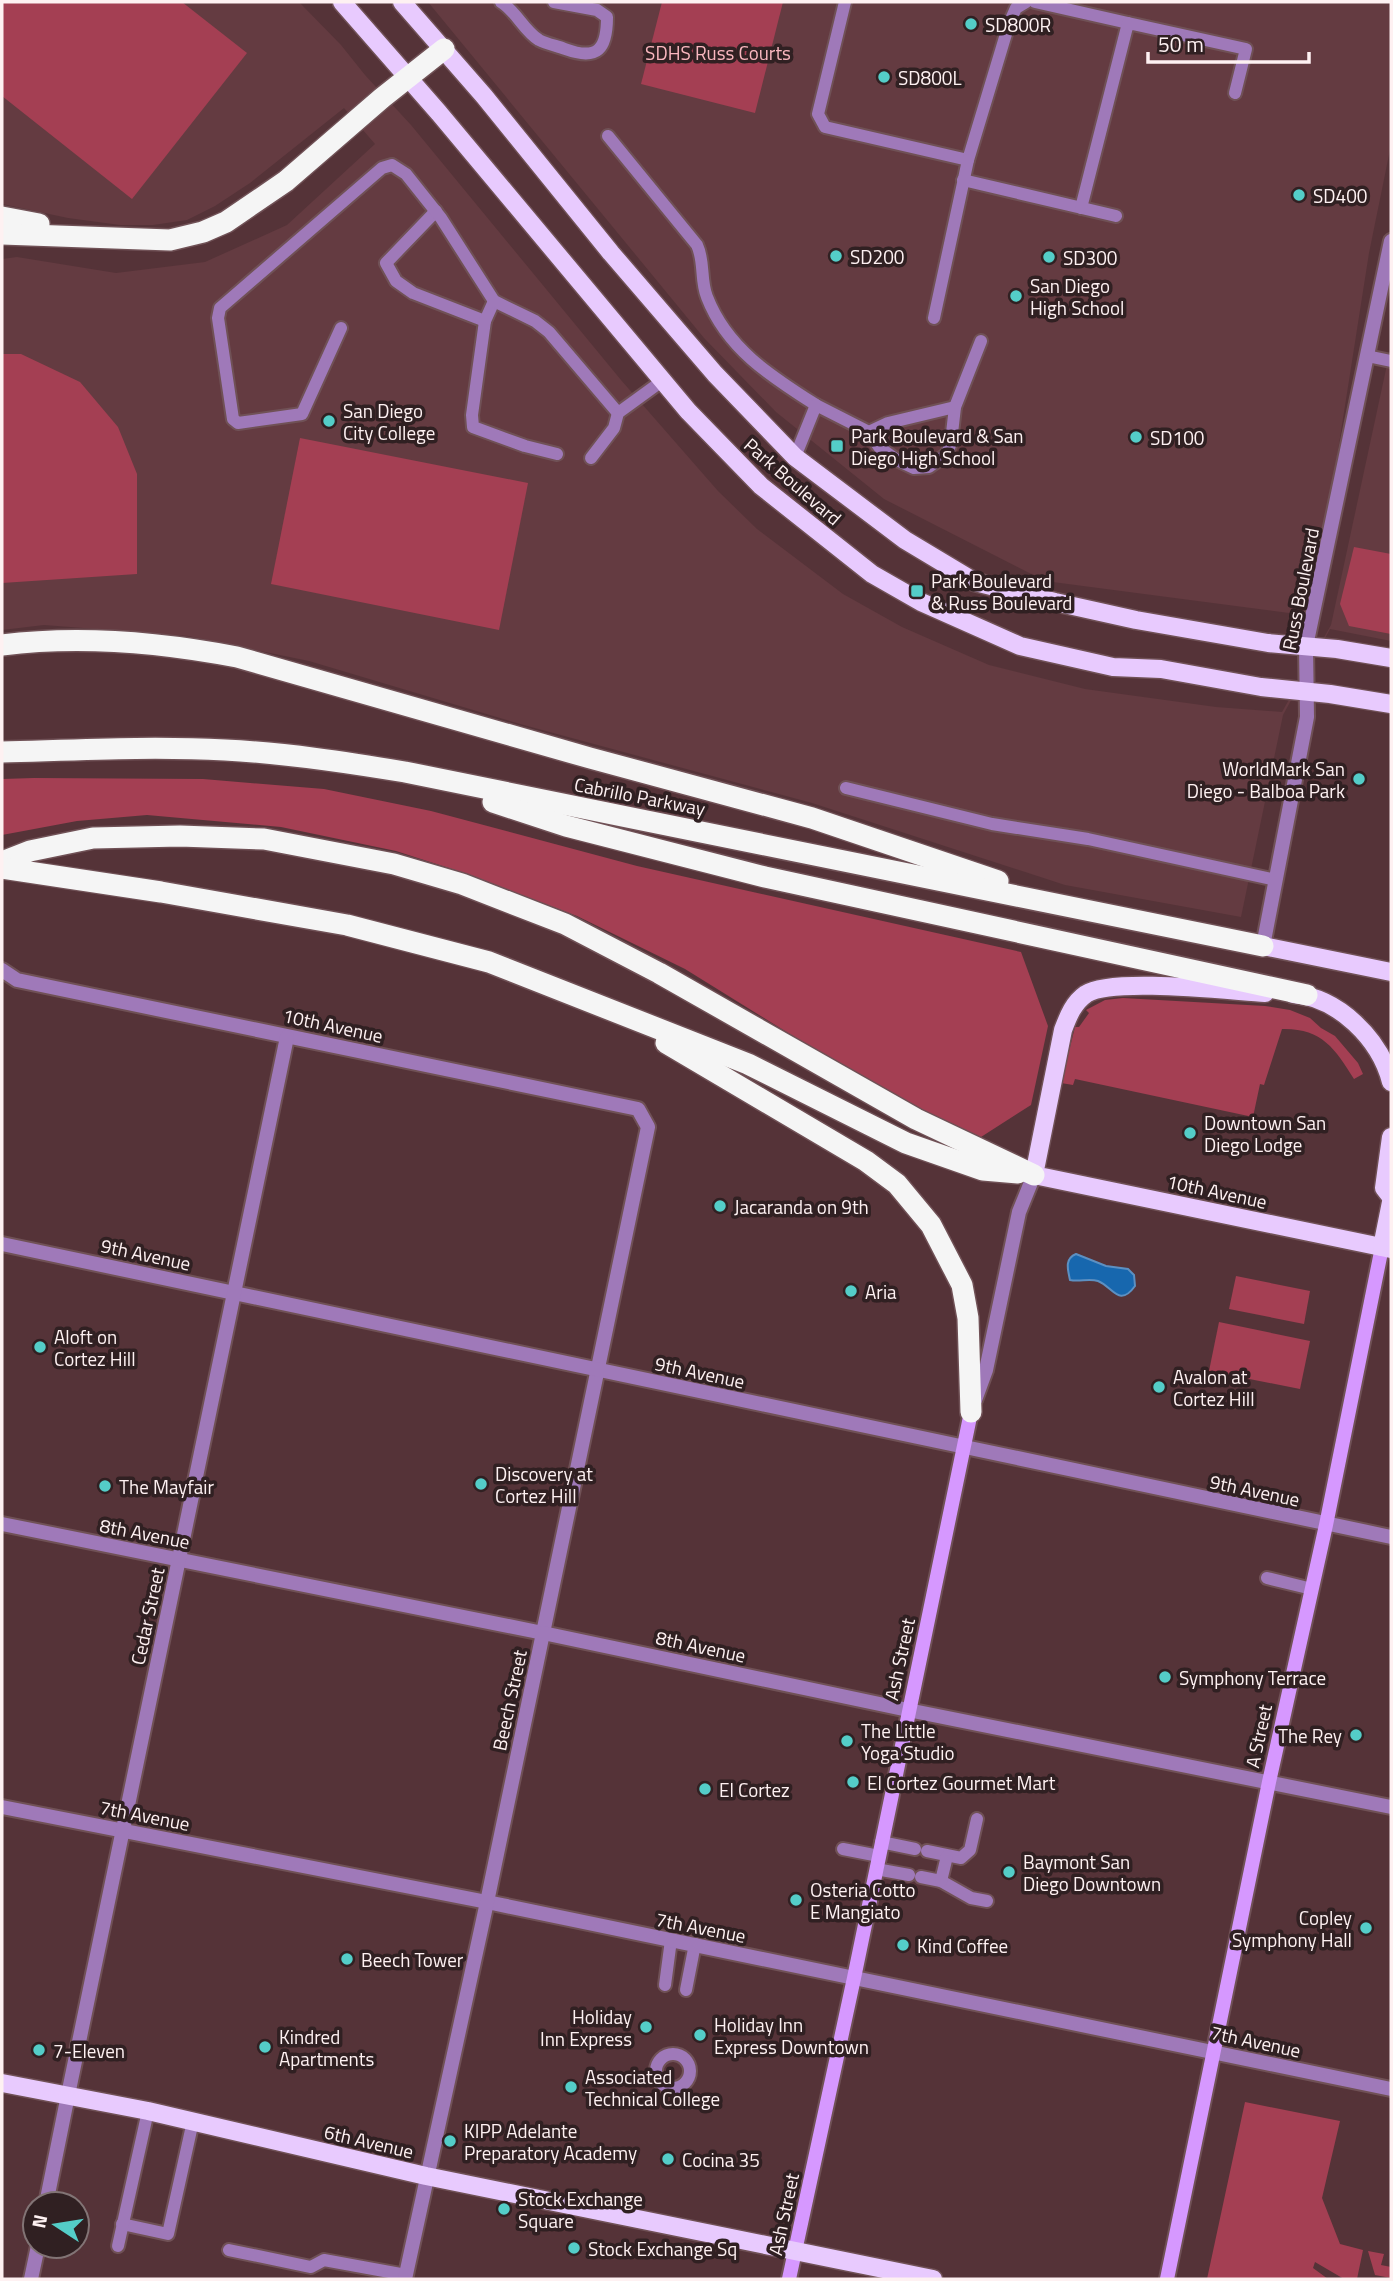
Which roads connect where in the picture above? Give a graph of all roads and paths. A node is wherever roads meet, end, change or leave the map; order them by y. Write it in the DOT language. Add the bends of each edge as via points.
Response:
graph roads {
  1 [pos="342,2"];
  2 [pos="402,2"];
  3 [pos="501,2"];
  4 [pos="554,2"];
  5 [pos="845,2"];
  6 [pos="1026,2"];
  7 [pos="1035,2"];
  8 [pos="1128,23"];
  9 [pos="444,49"];
  10 [pos="408,77"];
  11 [pos="1234,93"];
  12 [pos="608,136"];
  13 [pos="968,160"];
  14 [pos="964,180"];
  15 [pos="1081,208"];
  16 [pos="436,212"];
  17 [pos="1116,216"];
  18 [pos="2,218"];
  19 [pos="2,234"];
  20 [pos="89,237"];
  21 [pos="1391,240"];
  22 [pos="494,301"];
  23 [pos="934,318"];
  24 [pos="485,321"];
  25 [pos="341,328"];
  26 [pos="981,341"];
  27 [pos="1367,356"];
  28 [pos="1391,361"];
  29 [pos="662,381"];
  30 [pos="816,405"];
  31 [pos="956,407"];
  32 [pos="618,413"];
  33 [pos="869,432"];
  34 [pos="557,454"];
  35 [pos="795,457"];
  36 [pos="591,458"];
  37 [pos="2,645"];
  38 [pos="1306,646"];
  39 [pos="1391,658"];
  40 [pos="1306,692"];
  41 [pos="1391,704"];
  42 [pos="2,752"];
  43 [pos="405,772"];
  44 [pos="846,788"];
  45 [pos="2,862"];
  46 [pos="2,868"];
  47 [pos="1276,880"];
  48 [pos="1087,910"];
  49 [pos="1263,946"];
  50 [pos="2,970"];
  51 [pos="1391,972"];
  52 [pos="1307,995"];
  53 [pos="605,1008"];
  54 [pos="287,1037"];
  55 [pos="1391,1082"];
  56 [pos="648,1127"];
  57 [pos="1391,1137"];
  58 [pos="1034,1175"];
  59 [pos="1391,1200"];
  60 [pos="2,1244"];
  61 [pos="1386,1248"];
  62 [pos="234,1293"];
  63 [pos="597,1370"];
  64 [pos="971,1412"];
  65 [pos="965,1447"];
  66 [pos="2,1524"];
  67 [pos="1326,1525"];
  68 [pos="1391,1537"];
  69 [pos="179,1560"];
  70 [pos="1267,1578"];
  71 [pos="1312,1589"];
  72 [pos="543,1633"];
  73 [pos="908,1710"];
  74 [pos="1269,1782"];
  75 [pos="2,1807"];
  76 [pos="1391,1807"];
  77 [pos="977,1819"];
  78 [pos="122,1830"];
  79 [pos="843,1849"];
  80 [pos="879,1855"];
  81 [pos="947,1856"];
  82 [pos="941,1881"];
  83 [pos="987,1901"];
  84 [pos="487,1902"];
  85 [pos="671,1940"];
  86 [pos="695,1944"];
  87 [pos="854,1978"];
  88 [pos="665,1985"];
  89 [pos="686,1990"];
  90 [pos="659,2047"];
  91 [pos="1214,2052"];
  92 [pos="655,2070"];
  93 [pos="2,2083"];
  94 [pos="1391,2089"];
  95 [pos="68,2095"];
  96 [pos="148,2111"];
  97 [pos="193,2121"];
  98 [pos="426,2176"];
  99 [pos="49,2190"];
  100 [pos="122,2224"];
  101 [pos="118,2246"];
  102 [pos="229,2250"];
  103 [pos="795,2251"];
  104 [pos="35,2260"];
  105 [pos="405,2277"];
  106 [pos="31,2279"];
  107 [pos="789,2279"];
  108 [pos="933,2279"];
  109 [pos="1167,2279"];
  1 -- 10 [label="main road, Park Boulevard"];
  2 -- 9 [label="main road, Park Boulevard"];
  3 -- 4 [label="lane" via="538,39 580,55 593,54 607,35 607,16"];
  5 -- 13 [label="lane" via="818,114 825,127"];
  6 -- 13 [label="lane" via="1016,8 1009,24"];
  7 -- 8 [label="lane"];
  8 -- 11 [label="lane" via="1246,49"];
  8 -- 15 [label="lane"];
  9 -- 10 [label="highway"];
  9 -- 35 [label="main road, Park Boulevard" via="715,374"];
  10 -- 20 [label="highway" via="286,181 226,222 170,240"];
  10 -- 29 [label="main road, Park Boulevard"];
  12 -- 30 [label="lane" via="697,245 706,296 737,346 765,372"];
  13 -- 14 [label="lane"];
  14 -- 15 [label="lane"];
  14 -- 23 [label="lane"];
  15 -- 17 [label="lane"];
  16 -- 22 [label="lane"];
  16 -- 24 [label="lane" via="386,264 396,281 413,293"];
  16 -- 25 [label="lane" via="406,174 392,165 382,168 220,308 233,419 238,423 302,414"];
  18 -- 20 [label="highway"];
  19 -- 20 [label="highway"];
  21 -- 27 [label="street, Russ Boulevard"];
  22 -- 24 [label="lane"];
  22 -- 32 [label="lane" via="549,332"];
  24 -- 34 [label="lane" via="473,426"];
  26 -- 31 [label="lane"];
  27 -- 28 [label="lane"];
  27 -- 38 [label="street, Russ Boulevard"];
  29 -- 32 [label="lane"];
  29 -- 40 [label="main road, Park Boulevard" via="761,486 872,574 921,602 1020,646 1113,667 1161,669"];
  30 -- 33 [label="lane"];
  30 -- 35 [label="lane"];
  31 -- 33 [label="lane"];
  31 -- 33 [label="lane" via="947,454 929,467 914,468 897,460 879,447"];
  32 -- 36 [label="lane" via="614,428"];
  35 -- 38 [label="main road, Park Boulevard" via="905,540 975,582 1136,620"];
  37 -- 48 [label="highway" via="118,641 237,657 812,818"];
  38 -- 39 [label="main road, Park Boulevard"];
  38 -- 40 [label="street, Russ Boulevard"];
  40 -- 41 [label="main road, Park Boulevard"];
  40 -- 47 [label="street, Russ Boulevard" via="1307,718"];
  42 -- 43 [label="highway, Cabrillo Parkway" via="225,750"];
  43 -- 48 [label="highway, Cabrillo Parkway"];
  43 -- 52 [label="highway" via="566,826 765,877"];
  44 -- 47 [label="lane" via="992,824 1079,837"];
  45 -- 58 [label="highway" via="57,844 119,835 264,839 394,864 462,884 565,924 916,1119"];
  46 -- 53 [label="highway" via="347,925 489,962"];
  47 -- 49 [label="street, Russ Boulevard"];
  48 -- 49 [label="highway, Cabrillo Parkway"];
  49 -- 51 [label="main road"];
  50 -- 54 [label="street, 10th Avenue" via="17,980"];
  52 -- 55 [label="main road" via="1337,1009 1362,1031 1380,1054"];
  52 -- 58 [label="main road" via="1135,986 1087,994 1072,1009 1063,1030"];
  53 -- 58 [label="highway" via="748,1064 906,1143 983,1170"];
  53 -- 64 [label="highway" via="866,1161 897,1184 931,1225 962,1285 968,1318"];
  54 -- 56 [label="street, 10th Avenue" via="638,1109"];
  54 -- 62 [label="street, Cedar Street"];
  56 -- 63 [label="street, Beech Street"];
  57 -- 59 [label="main road, A Street" via="1384,1188"];
  58 -- 61 [label="main road, 10th Avenue"];
  58 -- 64 [label="street, Ash Street" via="1019,1212 986,1370"];
  59 -- 61 [label="main road, A Street"];
  60 -- 62 [label="street, 9th Avenue"];
  61 -- 67 [label="main road, A Street"];
  62 -- 63 [label="street, 9th Avenue"];
  62 -- 69 [label="street, Cedar Street"];
  63 -- 65 [label="street, 9th Avenue"];
  63 -- 72 [label="street, Beech Street"];
  64 -- 65 [label="main road, Ash Street"];
  65 -- 67 [label="street, 9th Avenue"];
  65 -- 73 [label="main road, Ash Street"];
  66 -- 69 [label="street, 8th Avenue"];
  67 -- 68 [label="street, 9th Avenue"];
  67 -- 71 [label="main road, A Street"];
  69 -- 72 [label="street, 8th Avenue"];
  69 -- 78 [label="street, Cedar Street"];
  70 -- 71 [label="lane"];
  71 -- 74 [label="main road, A Street"];
  72 -- 73 [label="street, 8th Avenue"];
  72 -- 84 [label="street, Beech Street"];
  73 -- 74 [label="street, 8th Avenue"];
  73 -- 80 [label="main road, Ash Street"];
  74 -- 76 [label="street, 8th Avenue"];
  74 -- 91 [label="main road, A Street"];
  75 -- 78 [label="street, 7th Avenue"];
  77 -- 81 [label="lane" via="970,1850 961,1858"];
  78 -- 84 [label="street, 7th Avenue"];
  78 -- 95 [label="street, Cedar Street"];
  79 -- 80 [label="lane"];
  80 -- 81 [label="lane" via="921,1850"];
  80 -- 82 [label="lane" via="915,1876"];
  80 -- 87 [label="main road, Ash Street"];
  81 -- 82 [label="lane"];
  82 -- 83 [label="lane" via="971,1898"];
  84 -- 85 [label="street, 7th Avenue"];
  84 -- 98 [label="street, Beech Street"];
  85 -- 86 [label="street, 7th Avenue"];
  85 -- 88 [label="lane"];
  86 -- 87 [label="street, 7th Avenue"];
  86 -- 89 [label="lane"];
  87 -- 91 [label="street, 7th Avenue"];
  87 -- 103 [label="main road, Ash Street"];
  90 -- 92 [label="lane"];
  91 -- 94 [label="street, 7th Avenue"];
  91 -- 109 [label="main road, A Street"];
  92 -- 92 [label="lane" via="667,2088 678,2088 689,2077 689,2065 681,2054 660,2059"];
  93 -- 95 [label="main road, 6th Avenue"];
  95 -- 96 [label="main road, 6th Avenue"];
  95 -- 99 [label="street, Cedar Street"];
  96 -- 97 [label="main road, 6th Avenue"];
  96 -- 100 [label="lane"];
  97 -- 98 [label="main road, 6th Avenue"];
  97 -- 100 [label="lane" via="168,2234"];
  98 -- 103 [label="main road, 6th Avenue"];
  98 -- 105 [label="street, Beech Street"];
  100 -- 101 [label="lane"];
  102 -- 105 [label="lane" via="311,2266 324,2260"];
  103 -- 107 [label="main road, Ash Street"];
  103 -- 108 [label="main road, 6th Avenue"];
  104 -- 106 [label="street"];
}
